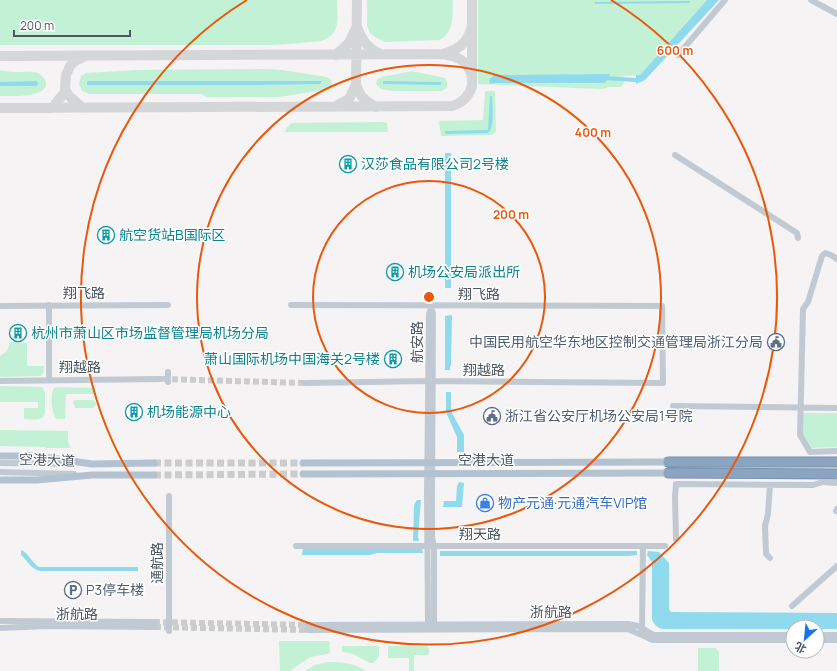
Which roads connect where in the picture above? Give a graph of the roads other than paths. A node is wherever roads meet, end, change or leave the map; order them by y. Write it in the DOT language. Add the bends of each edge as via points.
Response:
graph roads {
  1 [pos="725,0"];
  2 [pos="812,0"];
  3 [pos="837,14"];
  4 [pos="678,55"];
  5 [pos="675,155"];
  6 [pos="798,238"];
  7 [pos="837,259"];
  8 [pos="168,305"];
  9 [pos="291,305"];
  10 [pos="0,306"];
  11 [pos="49,306"];
  12 [pos="431,306"];
  13 [pos="168,372"];
  14 [pos="161,379"];
  15 [pos="49,380"];
  16 [pos="0,381"];
  17 [pos="431,381"];
  18 [pos="168,382"];
  19 [pos="305,383"];
  20 [pos="663,383"];
  21 [pos="673,406"];
  22 [pos="800,408"];
  23 [pos="837,408"];
  24 [pos="837,451"];
  25 [pos="0,456"];
  26 [pos="430,462"];
  27 [pos="668,462"];
  28 [pos="837,462"];
  29 [pos="154,463"];
  30 [pos="303,463"];
  31 [pos="0,464"];
  32 [pos="92,464"];
  33 [pos="0,472"];
  34 [pos="668,473"];
  35 [pos="303,474"];
  36 [pos="430,474"];
  37 [pos="837,474"];
  38 [pos="92,475"];
  39 [pos="154,475"];
  40 [pos="0,480"];
  41 [pos="837,483"];
  42 [pos="770,485"];
  43 [pos="169,496"];
  44 [pos="676,540"];
  45 [pos="296,546"];
  46 [pos="430,546"];
  47 [pos="643,546"];
  48 [pos="665,546"];
  49 [pos="770,558"];
  50 [pos="837,566"];
  51 [pos="792,606"];
  52 [pos="0,621"];
  53 [pos="431,626"];
  54 [pos="307,627"];
  55 [pos="0,628"];
  56 [pos="169,631"];
  57 [pos="642,632"];
  58 [pos="785,635"];
  59 [pos="825,635"];
  60 [pos="837,635"];
  61 [pos="785,640"];
  62 [pos="825,640"];
  63 [pos="837,640"];
  1 -- 4 [label="street"];
  2 -- 3 [label="street"];
  5 -- 6 [label="street" via="797,234"];
  7 -- 22 [label="street" via="825,253 822,256 804,309"];
  8 -- 11 [label="street, 翔飞路"];
  9 -- 12 [label="street, 翔飞路"];
  10 -- 11 [label="street, 翔飞路"];
  11 -- 15 [label="street"];
  12 -- 17 [label="street, 航安路"];
  12 -- 20 [label="street, 翔飞路" via="662,306"];
  13 -- 18 [label="street"];
  14 -- 15 [label="street, 翔越路"];
  15 -- 16 [label="street, 翔越路"];
  17 -- 19 [label="street, 翔越路"];
  17 -- 20 [label="street, 翔越路"];
  17 -- 26 [label="street, 航安路"];
  21 -- 22 [label="street"];
  22 -- 23 [label="street"];
  22 -- 24 [label="street" via="800,436 810,452"];
  25 -- 32 [label="main road, 空港大道" via="37,456"];
  26 -- 27 [label="main road, 空港大道"];
  26 -- 30 [label="main road, 空港大道"];
  26 -- 36 [label="street, 航安路"];
  27 -- 28 [label="highway"];
  29 -- 32 [label="main road, 空港大道"];
  31 -- 32 [label="street, 空港大道"];
  33 -- 38 [label="street, 空港大道"];
  34 -- 36 [label="main road, 空港大道"];
  34 -- 37 [label="highway"];
  35 -- 36 [label="main road, 空港大道"];
  36 -- 46 [label="street, 航安路"];
  38 -- 39 [label="main road, 空港大道"];
  38 -- 40 [label="main road, 空港大道" via="37,480"];
  41 -- 42 [label="street"];
  42 -- 44 [label="street" via="676,484"];
  42 -- 49 [label="street" via="765,526 766,554"];
  43 -- 56 [label="street, 通航路"];
  45 -- 46 [label="street, 翔天路"];
  46 -- 47 [label="street, 翔天路"];
  46 -- 53 [label="street, 航安路"];
  47 -- 48 [label="street, 翔天路"];
  47 -- 57 [label="street"];
  50 -- 51 [label="street"];
  52 -- 55 [label="street, 浙航路" via="154,624"];
  53 -- 54 [label="street, 浙航路"];
  53 -- 57 [label="street, 浙航路" via="628,629"];
  57 -- 58 [label="street, 浙航路"];
  57 -- 61 [label="street, 浙航路" via="653,640"];
  59 -- 60 [label="street"];
  62 -- 63 [label="street"];
}
